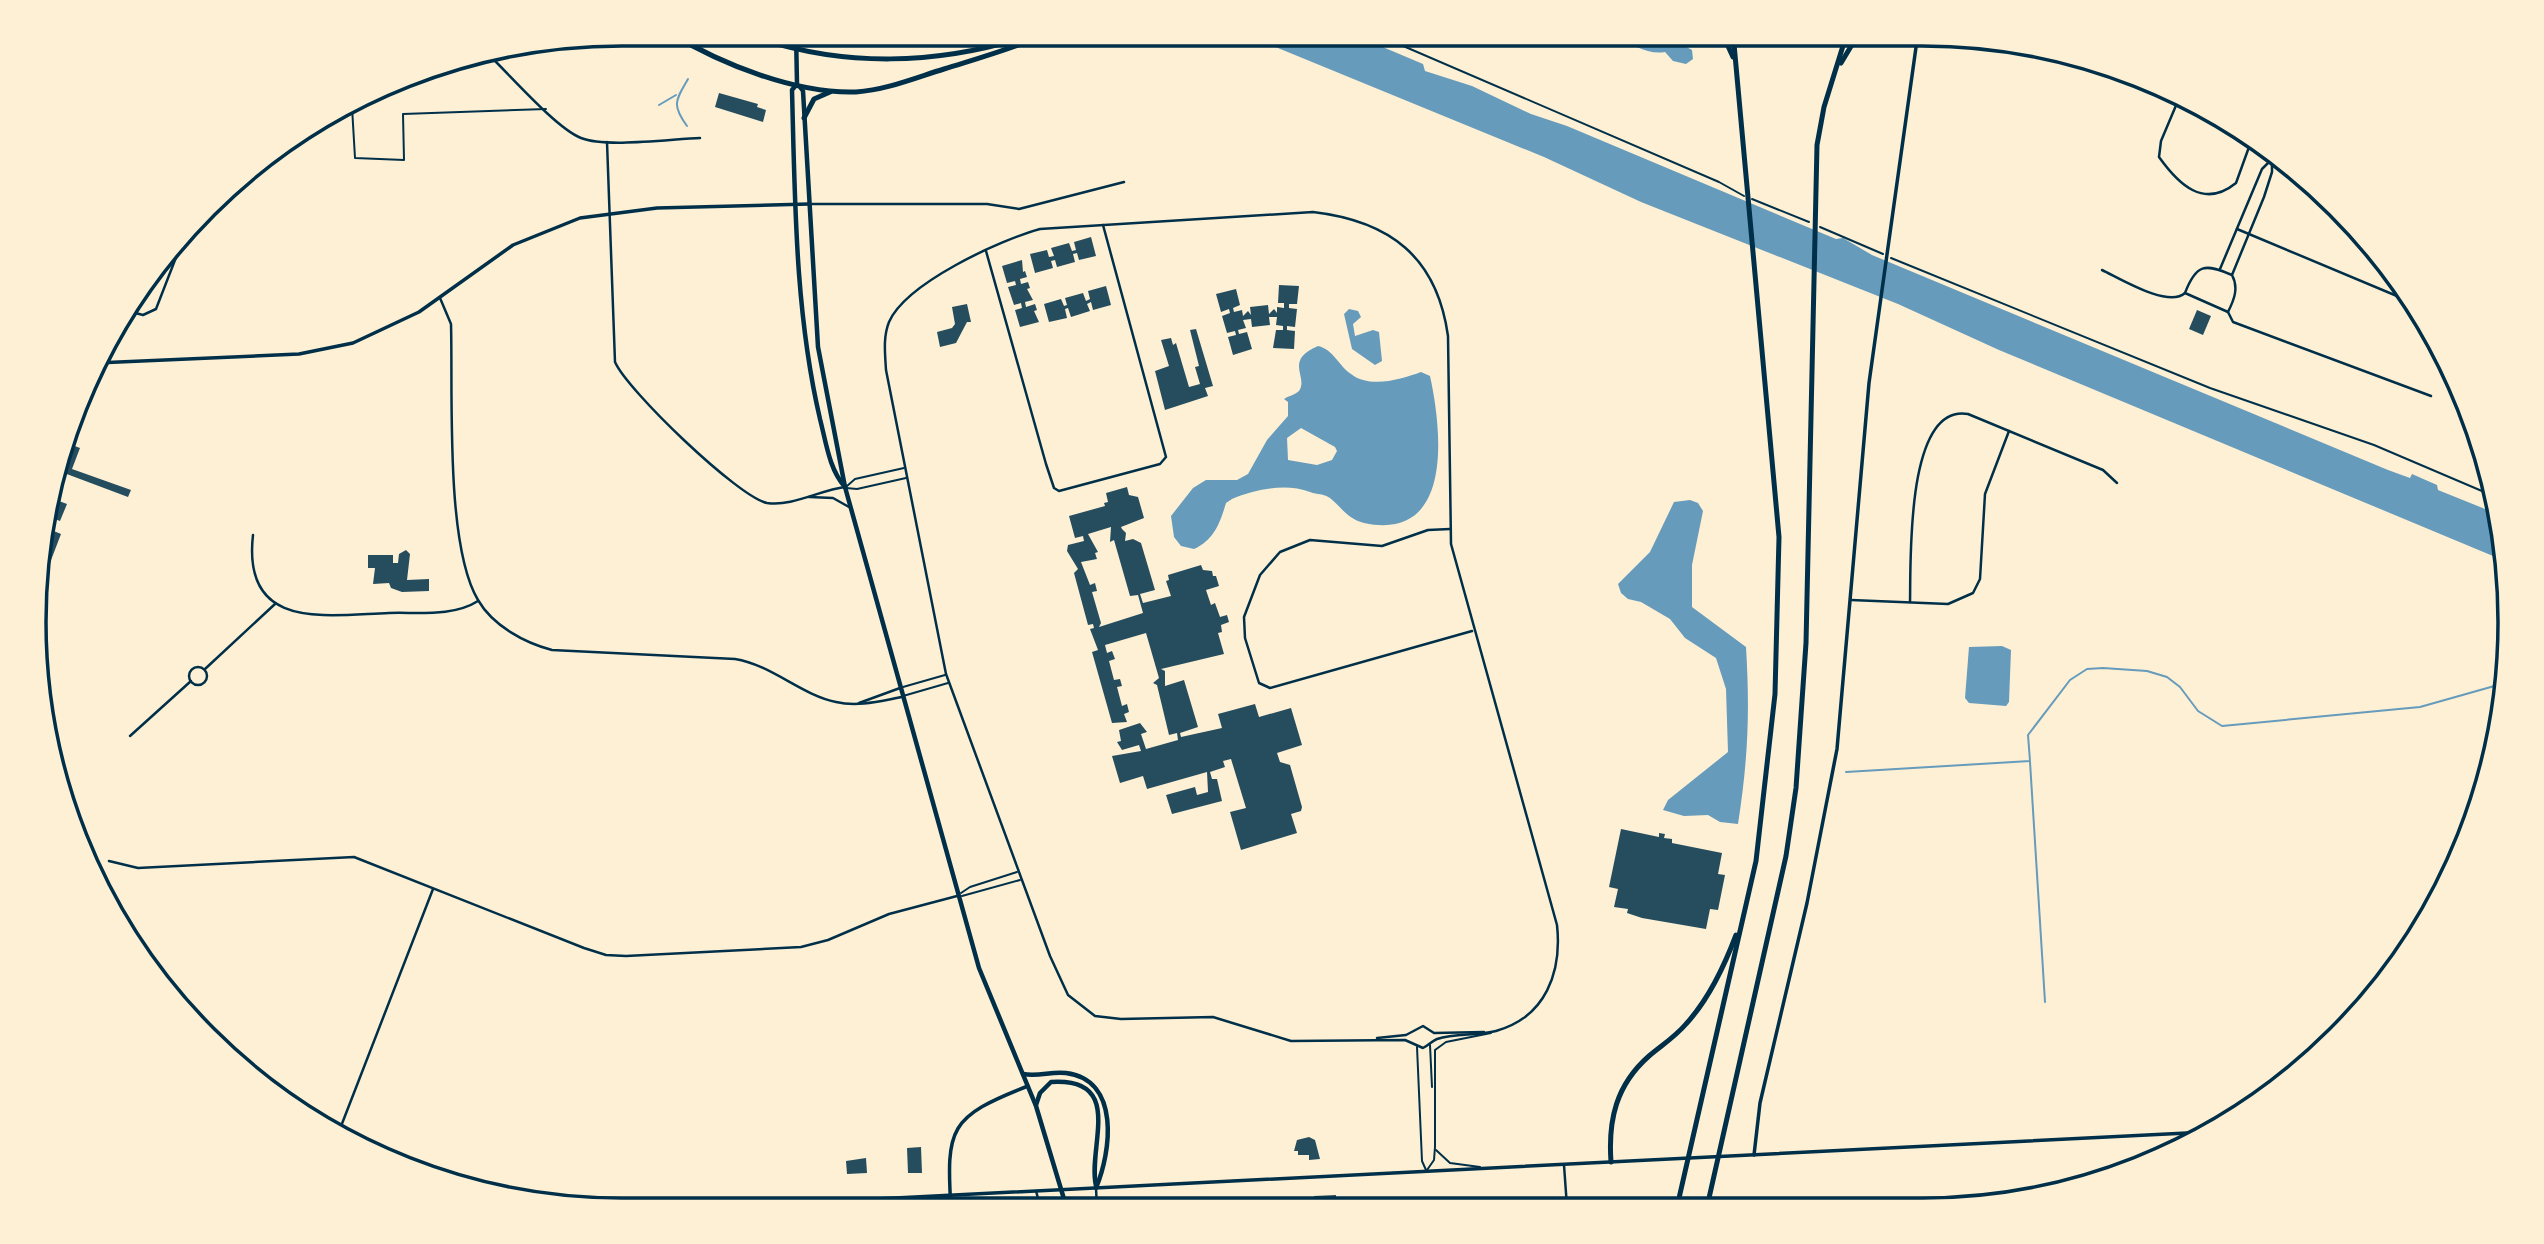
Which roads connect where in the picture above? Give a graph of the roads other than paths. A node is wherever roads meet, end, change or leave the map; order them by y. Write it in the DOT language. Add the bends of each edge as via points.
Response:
graph roads {
  1 [pos="695,46"];
  2 [pos="790,46"];
  3 [pos="796,46"];
  4 [pos="988,46"];
  5 [pos="1010,46"];
  6 [pos="1728,46"];
  7 [pos="1734,46"];
  8 [pos="1843,46"];
  9 [pos="1851,46"];
  10 [pos="1916,46"];
  11 [pos="495,60"];
  12 [pos="1735,63"];
  13 [pos="1836,71"];
  14 [pos="797,83"];
  15 [pos="844,92"];
  16 [pos="2176,105"];
  17 [pos="546,109"];
  18 [pos="352,113"];
  19 [pos="804,118"];
  20 [pos="700,138"];
  21 [pos="607,142"];
  22 [pos="2249,148"];
  23 [pos="2269,162"];
  24 [pos="2271,164"];
  25 [pos="1124,182"];
  26 [pos="796,204"];
  27 [pos="809,204"];
  28 [pos="609,212"];
  29 [pos="1103,225"];
  30 [pos="2237,229"];
  31 [pos="2249,233"];
  32 [pos="986,251"];
  33 [pos="176,258"];
  34 [pos="2220,269"];
  35 [pos="2102,270"];
  36 [pos="2232,275"];
  37 [pos="2185,293"];
  38 [pos="2396,294"];
  39 [pos="440,298"];
  40 [pos="2228,312"];
  41 [pos="136,313"];
  42 [pos="107,363"];
  43 [pos="2431,396"];
  44 [pos="2009,431"];
  45 [pos="905,468"];
  46 [pos="907,478"];
  47 [pos="2117,483"];
  48 [pos="845,487"];
  49 [pos="803,498"];
  50 [pos="851,508"];
  51 [pos="1450,529"];
  52 [pos="253,535"];
  53 [pos="1851,600"];
  54 [pos="478,601"];
  55 [pos="1910,602"];
  56 [pos="275,604"];
  57 [pos="1473,631"];
  58 [pos="205,669"];
  59 [pos="946,674"];
  60 [pos="191,681"];
  61 [pos="948,684"];
  62 [pos="900,688"];
  63 [pos="902,697"];
  64 [pos="859,703"];
  65 [pos="130,736"];
  66 [pos="109,861"];
  67 [pos="1018,872"];
  68 [pos="1021,880"];
  69 [pos="433,889"];
  70 [pos="957,896"];
  71 [pos="1743,916"];
  72 [pos="1413,1032"];
  73 [pos="1432,1032"];
  74 [pos="1494,1032"];
  75 [pos="1369,1040"];
  76 [pos="1430,1044"];
  77 [pos="1415,1045"];
  78 [pos="1023,1074"];
  79 [pos="1028,1086"];
  80 [pos="1433,1095"];
  81 [pos="1036,1106"];
  82 [pos="341,1125"];
  83 [pos="2188,1133"];
  84 [pos="1435,1147"];
  85 [pos="1754,1155"];
  86 [pos="1611,1162"];
  87 [pos="1564,1165"];
  88 [pos="1492,1168"];
  89 [pos="1426,1171"];
  90 [pos="1096,1188"];
  91 [pos="1036,1191"];
  92 [pos="951,1195"];
  93 [pos="892,1198"];
  94 [pos="1038,1198"];
  95 [pos="1065,1198"];
  96 [pos="1096,1198"];
  97 [pos="1566,1198"];
  98 [pos="1679,1198"];
  99 [pos="1709,1198"];
  1 -- 14 [label="highway" via="728,63"];
  2 -- 4 [label="highway" via="883,59 962,53"];
  3 -- 14 [label="main road"];
  5 -- 15 [label="highway" via="889,86"];
  6 -- 12 [label="highway"];
  7 -- 12 [label="highway"];
  8 -- 13 [label="highway"];
  9 -- 13 [label="highway"];
  10 -- 53 [label="street" via="1878,313"];
  11 -- 17 [label="street"];
  12 -- 71 [label="highway" via="1779,537 1767,783"];
  13 -- 99 [label="highway" via="1824,107 1814,201 1806,643 1796,788 1786,856"];
  14 -- 15 [label="highway"];
  14 -- 19 [label="main road" via="803,91"];
  14 -- 26 [label="main road" via="792,90"];
  15 -- 19 [label="highway" via="818,96"];
  16 -- 22 [label="street" via="2159,157 2196,193 2212,196 2236,183"];
  17 -- 18 [label="lane" via="402,114 404,160 387,161 355,158"];
  17 -- 21 [label="street" via="575,135"];
  19 -- 27 [label="main road"];
  20 -- 21 [label="street"];
  21 -- 28 [label="street"];
  23 -- 30 [label="street"];
  24 -- 31 [label="street"];
  25 -- 27 [label="street" via="1019,209 987,204"];
  26 -- 27 [label="street"];
  26 -- 28 [label="street"];
  26 -- 48 [label="main road" via="801,307 813,388 835,475"];
  27 -- 48 [label="main road" via="818,347"];
  28 -- 39 [label="street" via="567,221 526,238"];
  28 -- 49 [label="street" via="615,362 624,380 748,495 776,503"];
  29 -- 32 [label="street" via="1040,229"];
  29 -- 32 [label="street" via="1167,451 1160,464 1059,491 1054,488"];
  29 -- 51 [label="street" via="1313,212 1372,225 1407,248 1430,278 1444,309"];
  30 -- 31 [label="street"];
  30 -- 34 [label="street"];
  31 -- 36 [label="street"];
  31 -- 38 [label="street"];
  32 -- 45 [label="street" via="906,297 889,322 884,343 886,370"];
  33 -- 41 [label="street" via="156,309"];
  34 -- 36 [label="street"];
  34 -- 37 [label="street" via="2195,271"];
  35 -- 37 [label="street" via="2160,296 2173,299"];
  36 -- 40 [label="street" via="2236,287"];
  37 -- 40 [label="street"];
  39 -- 42 [label="street" via="386,330 326,350"];
  39 -- 54 [label="street" via="451,324 459,536"];
  40 -- 43 [label="street" via="2233,322"];
  44 -- 47 [label="street" via="2103,470"];
  44 -- 55 [label="street" via="1985,494 1977,588 1958,602"];
  44 -- 55 [label="street" via="1962,413 1949,415 1936,427 1916,487"];
  45 -- 46 [label="street"];
  45 -- 48 [label="lane" via="855,479"];
  46 -- 48 [label="lane" via="857,489"];
  46 -- 59 [label="street"];
  48 -- 49 [label="street"];
  48 -- 50 [label="main road"];
  49 -- 50 [label="street" via="836,498"];
  50 -- 62 [label="main road"];
  51 -- 57 [label="street"];
  51 -- 57 [label="street" via="1428,530 1382,545 1310,540 1287,548 1274,557 1257,582 1244,617 1244,632 1259,683 1266,688"];
  52 -- 56 [label="street" via="256,577"];
  53 -- 55 [label="street"];
  53 -- 85 [label="street" via="1831,788 1763,1091"];
  54 -- 56 [label="street" via="459,611 308,616"];
  54 -- 64 [label="street" via="509,630 540,646 735,659 831,701"];
  56 -- 58 [label="street"];
  57 -- 74 [label="street" via="1557,925 1560,951 1546,994 1513,1026"];
  58 -- 60 [label="street" via="191,670"];
  58 -- 60 [label="street" via="204,683"];
  59 -- 61 [label="street"];
  59 -- 62 [label="lane"];
  60 -- 65 [label="street"];
  61 -- 63 [label="lane"];
  61 -- 67 [label="street"];
  62 -- 63 [label="main road"];
  62 -- 64 [label="street"];
  63 -- 64 [label="street"];
  63 -- 70 [label="main road"];
  66 -- 69 [label="street" via="138,867 348,857"];
  67 -- 68 [label="street"];
  67 -- 70 [label="lane" via="970,887"];
  68 -- 70 [label="lane"];
  68 -- 75 [label="street" via="1060,982 1078,1006 1096,1016 1213,1017 1291,1041"];
  69 -- 70 [label="street" via="584,948 626,956 800,947 890,914"];
  69 -- 82 [label="street"];
  70 -- 78 [label="main road" via="986,989"];
  71 -- 86 [label="highway" via="1704,1001 1674,1037 1635,1069 1619,1092 1611,1121"];
  71 -- 98 [label="highway"];
  72 -- 73 [label="street" via="1423,1026"];
  72 -- 75 [label="street"];
  72 -- 77 [label="street"];
  73 -- 74 [label="street"];
  73 -- 76 [label="street"];
  74 -- 76 [label="street"];
  74 -- 80 [label="lane" via="1437,1047"];
  75 -- 77 [label="street" via="1405,1040"];
  76 -- 77 [label="street"];
  76 -- 80 [label="lane"];
  77 -- 89 [label="lane"];
  78 -- 79 [label="main road"];
  78 -- 90 [label="main road" via="1068,1073 1082,1078 1102,1097 1109,1120"];
  79 -- 81 [label="main road"];
  79 -- 92 [label="street" via="979,1108 957,1126 948,1154"];
  80 -- 84 [label="lane"];
  81 -- 90 [label="main road" via="1051,1082 1083,1088 1092,1096 1101,1121 1093,1173"];
  81 -- 95 [label="main road"];
  83 -- 85 [label="street"];
  84 -- 88 [label="lane" via="1450,1163"];
  84 -- 89 [label="lane" via="1434,1160"];
  85 -- 86 [label="street"];
  86 -- 87 [label="street"];
  87 -- 88 [label="street"];
  87 -- 97 [label="street"];
  88 -- 89 [label="street"];
  89 -- 90 [label="street"];
  90 -- 91 [label="street"];
  90 -- 96 [label="street"];
  91 -- 92 [label="street"];
  91 -- 94 [label="street"];
  92 -- 93 [label="street"];
}
